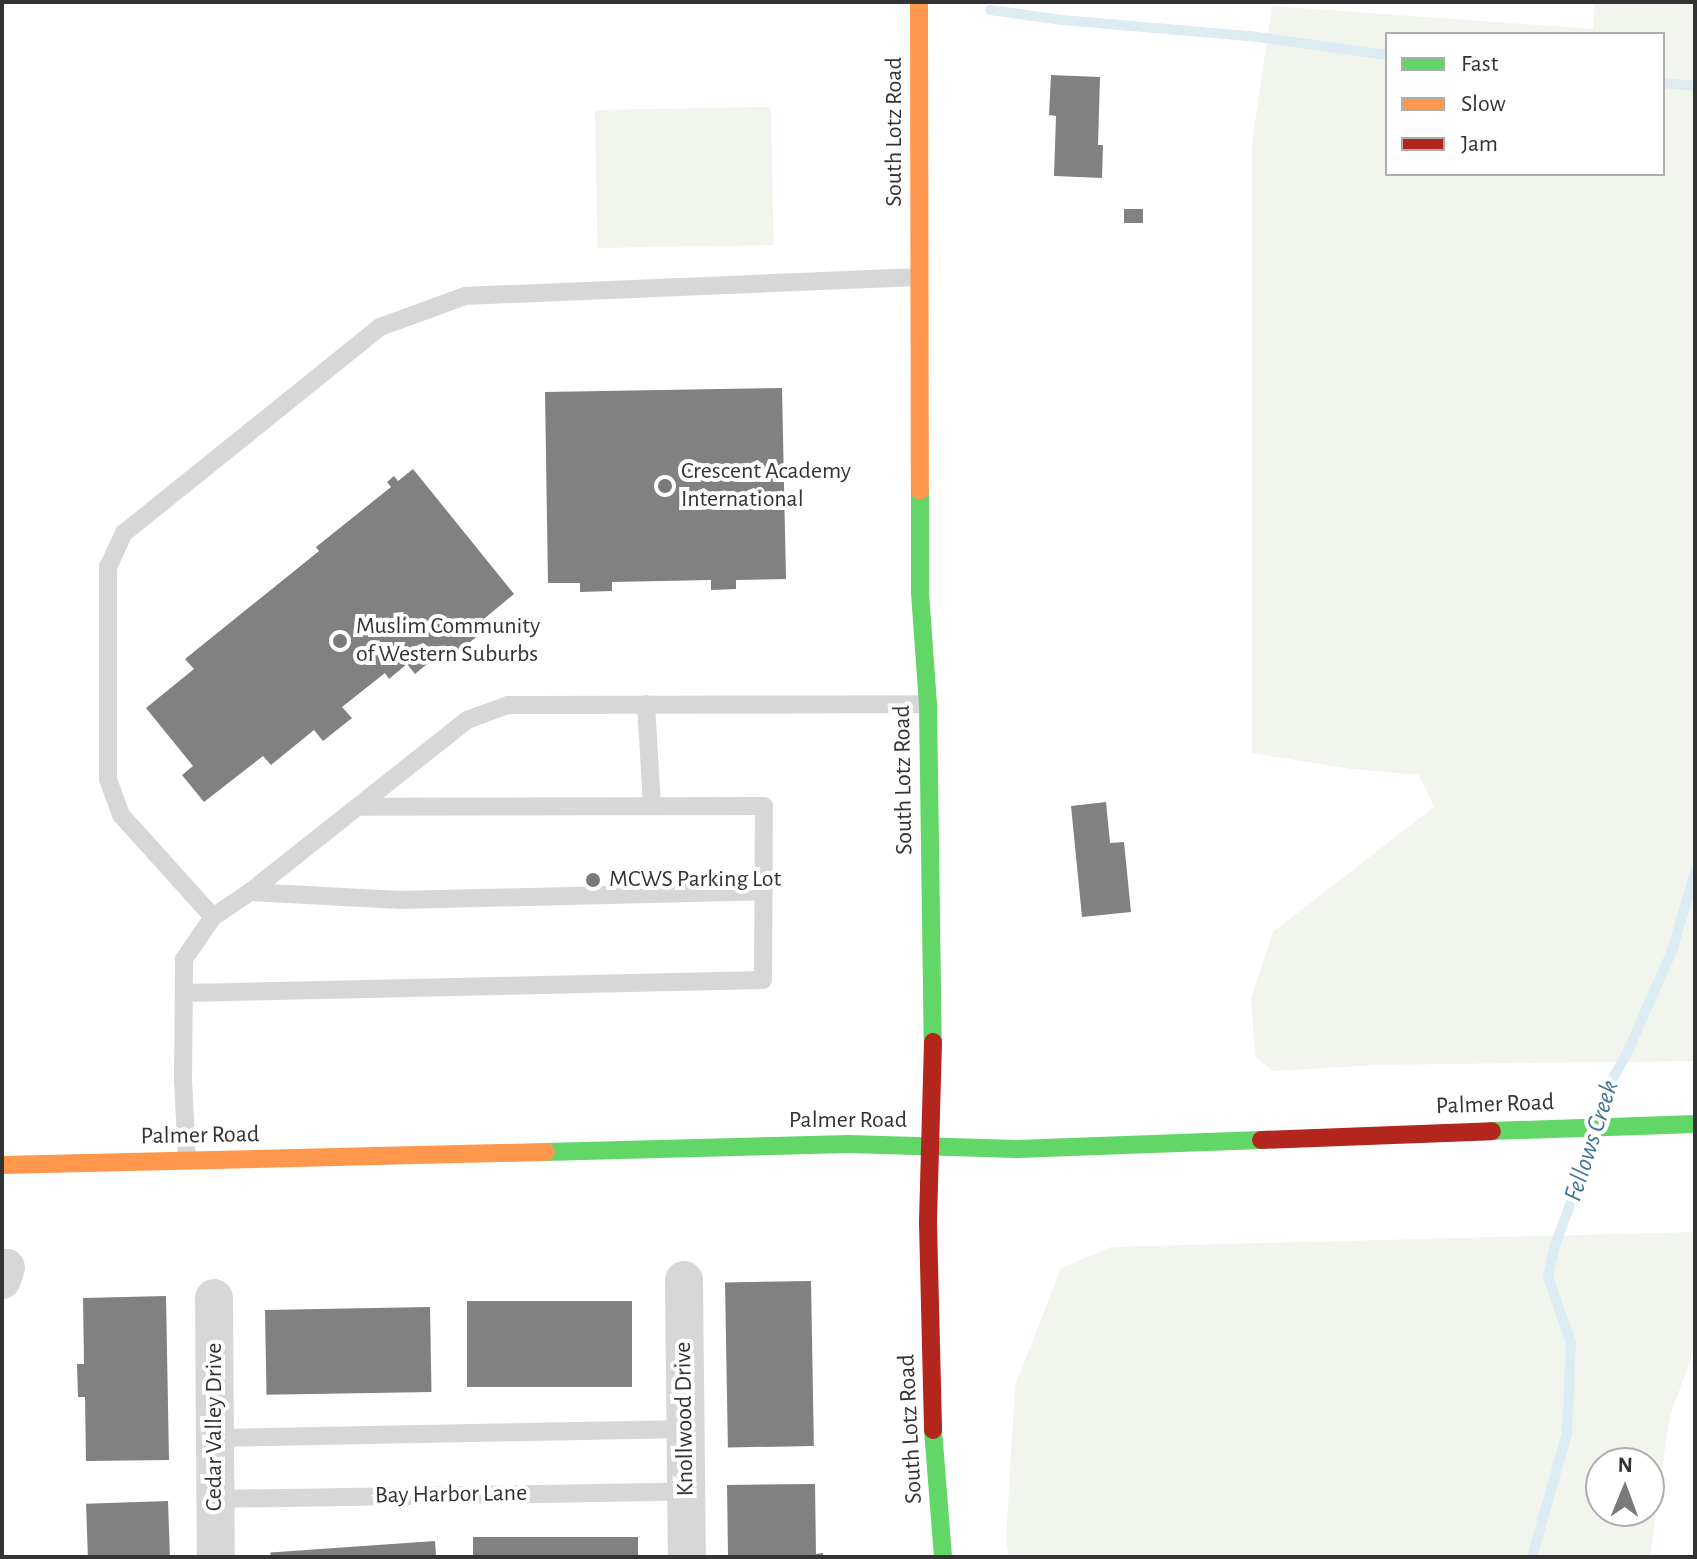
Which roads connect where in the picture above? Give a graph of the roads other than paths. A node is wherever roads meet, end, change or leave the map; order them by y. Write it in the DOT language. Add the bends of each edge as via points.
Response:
graph roads {
  1 [pos="919,2"];
  2 [pos="919,277"];
  3 [pos="646,704"];
  4 [pos="928,704"];
  5 [pos="652,805"];
  6 [pos="359,807"];
  7 [pos="764,891"];
  8 [pos="250,892"];
  9 [pos="213,917"];
  10 [pos="184,993"];
  11 [pos="1695,1124"];
  12 [pos="933,1145"];
  13 [pos="187,1159"];
  14 [pos="2,1165"];
  15 [pos="684,1280"];
  16 [pos="214,1298"];
  17 [pos="685,1429"];
  18 [pos="215,1438"];
  19 [pos="686,1492"];
  20 [pos="215,1499"];
  21 [pos="216,1557"];
  22 [pos="687,1557"];
  23 [pos="943,1557"];
  1 -- 2 [label="street, South Lotz Road"];
  2 -- 4 [label="street, South Lotz Road" via="920,593"];
  2 -- 9 [label="lane" via="465,296 380,327 124,533 108,567 108,780 121,815"];
  3 -- 4 [label="lane"];
  3 -- 5 [label="lane"];
  3 -- 6 [label="lane" via="508,705 467,720"];
  4 -- 12 [label="street, South Lotz Road"];
  5 -- 6 [label="lane"];
  5 -- 7 [label="lane" via="764,806"];
  6 -- 8 [label="lane"];
  7 -- 8 [label="lane" via="401,900"];
  7 -- 10 [label="lane" via="763,980"];
  8 -- 9 [label="lane"];
  9 -- 10 [label="lane" via="184,959"];
  10 -- 13 [label="lane"];
  11 -- 12 [label="street, Palmer Road" via="1017,1149"];
  12 -- 13 [label="street, Palmer Road"];
  12 -- 23 [label="street, South Lotz Road" via="928,1223 931,1388"];
  13 -- 14 [label="street, Palmer Road"];
  15 -- 17 [label="street, Knollwood Drive"];
  16 -- 18 [label="street, Cedar Valley Drive"];
  17 -- 18 [label="lane"];
  17 -- 19 [label="street, Knollwood Drive"];
  18 -- 20 [label="street, Cedar Valley Drive"];
  19 -- 20 [label="lane, Bay Harbor Lane"];
  19 -- 22 [label="street, Knollwood Drive"];
  20 -- 21 [label="street, Cedar Valley Drive"];
}
